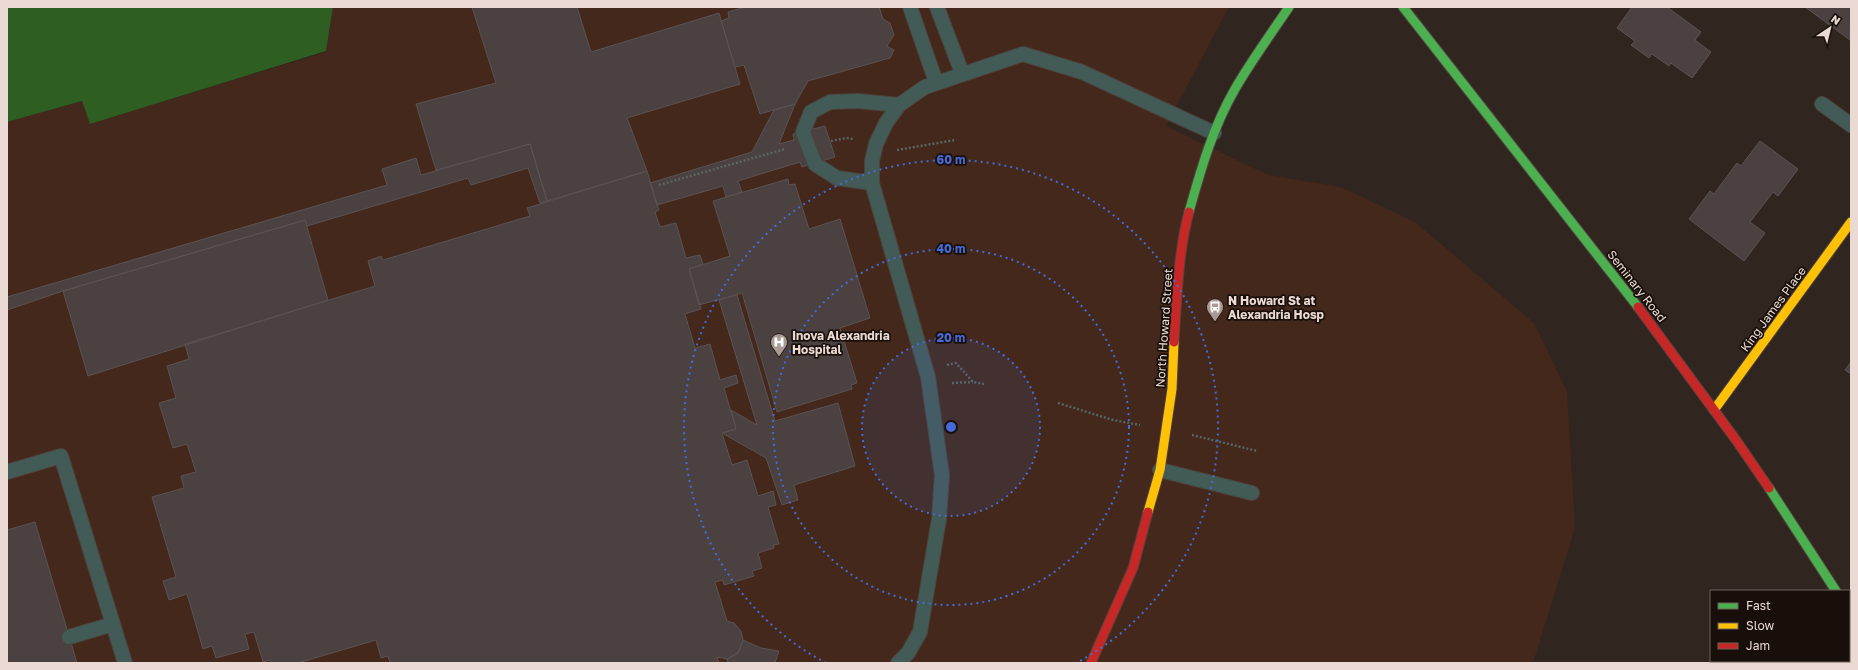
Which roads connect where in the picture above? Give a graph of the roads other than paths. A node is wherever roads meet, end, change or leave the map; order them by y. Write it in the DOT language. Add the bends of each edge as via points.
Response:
graph roads {
  1 [pos="910,7"];
  2 [pos="937,7"];
  3 [pos="1289,7"];
  4 [pos="1403,7"];
  5 [pos="962,73"];
  6 [pos="936,82"];
  7 [pos="899,104"];
  8 [pos="1822,104"];
  9 [pos="1851,126"];
  10 [pos="1214,133"];
  11 [pos="872,183"];
  12 [pos="1851,222"];
  13 [pos="1714,410"];
  14 [pos="1160,470"];
  15 [pos="7,472"];
  16 [pos="1252,493"];
  17 [pos="1835,590"];
  18 [pos="113,624"];
  19 [pos="69,637"];
  20 [pos="125,663"];
  21 [pos="898,663"];
  22 [pos="1091,663"];
  1 -- 6 [label="lane"];
  2 -- 5 [label="lane"];
  3 -- 10 [label="street, North Howard Street" via="1235,89"];
  4 -- 13 [label="street, Seminary Road" via="1634,301"];
  5 -- 6 [label="lane"];
  5 -- 10 [label="lane" via="1024,54 1082,72"];
  6 -- 7 [label="lane"];
  7 -- 11 [label="lane" via="876,144 872,161"];
  7 -- 11 [label="lane" via="830,102 811,112 803,132 814,164 837,178"];
  8 -- 9 [label="lane"];
  10 -- 14 [label="street, North Howard Street" via="1203,161 1186,224 1177,292 1172,389"];
  11 -- 21 [label="lane" via="928,377 942,475 939,519 920,632 908,653"];
  12 -- 13 [label="street, King James Place"];
  13 -- 17 [label="street, Seminary Road" via="1801,535"];
  14 -- 16 [label="lane"];
  14 -- 22 [label="street, North Howard Street" via="1133,568"];
  15 -- 18 [label="lane" via="62,456"];
  18 -- 19 [label="lane"];
  18 -- 20 [label="lane"];
}
